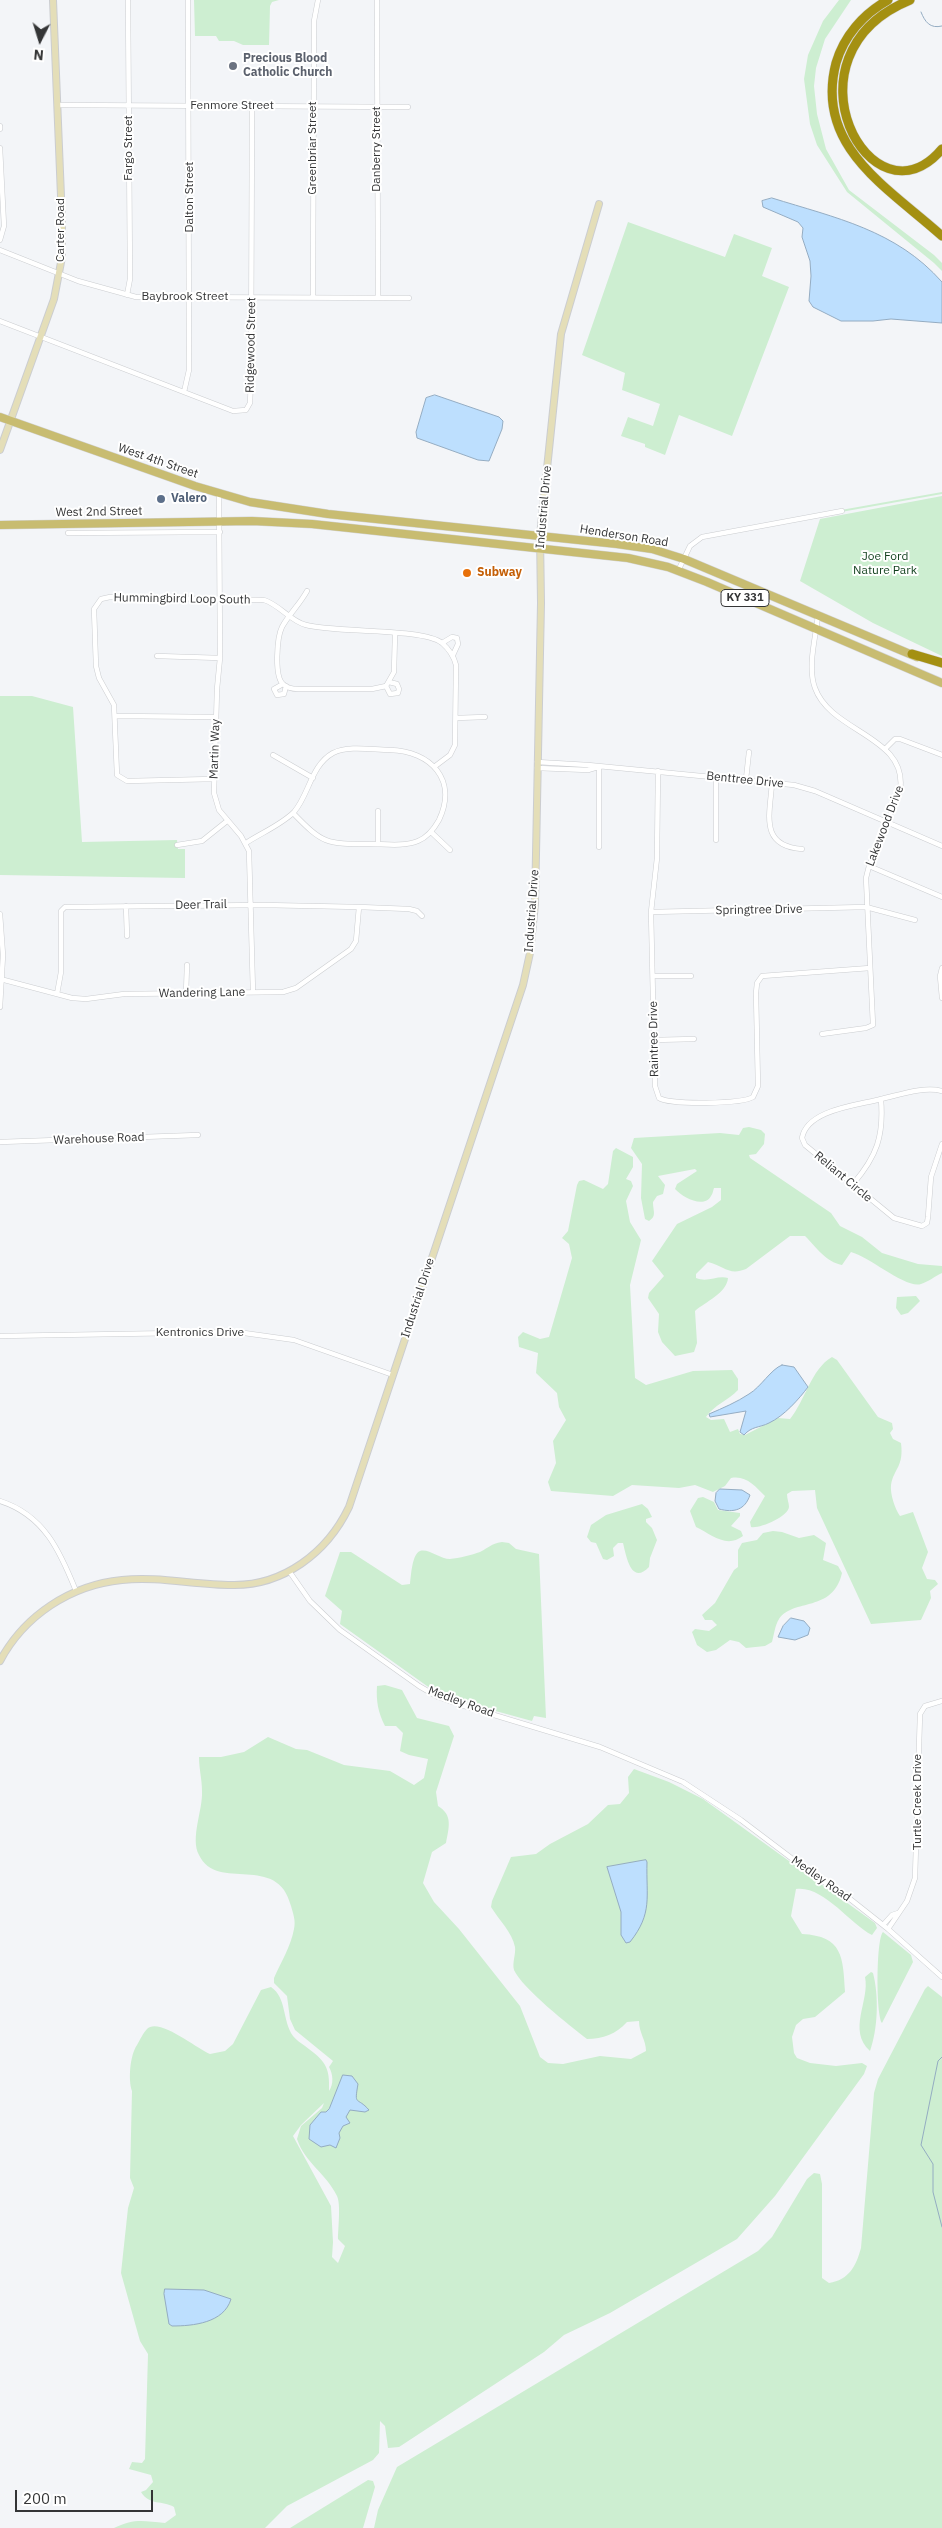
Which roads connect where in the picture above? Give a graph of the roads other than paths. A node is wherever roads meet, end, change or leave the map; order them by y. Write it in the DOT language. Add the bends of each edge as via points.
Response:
graph roads {
  1 [pos="53,0"];
  2 [pos="128,0"];
  3 [pos="188,0"];
  4 [pos="318,0"];
  5 [pos="377,0"];
  6 [pos="888,0"];
  7 [pos="910,0"];
  8 [pos="57,105"];
  9 [pos="129,106"];
  10 [pos="189,106"];
  11 [pos="252,106"];
  12 [pos="313,106"];
  13 [pos="377,106"];
  14 [pos="408,106"];
  15 [pos="0,148"];
  16 [pos="942,149"];
  17 [pos="599,204"];
  18 [pos="942,236"];
  19 [pos="0,240"];
  20 [pos="0,250"];
  21 [pos="60,274"];
  22 [pos="127,295"];
  23 [pos="190,297"];
  24 [pos="252,297"];
  25 [pos="313,297"];
  26 [pos="378,298"];
  27 [pos="409,298"];
  28 [pos="0,321"];
  29 [pos="41,337"];
  30 [pos="184,392"];
  31 [pos="0,417"];
  32 [pos="11,421"];
  33 [pos="0,450"];
  34 [pos="219,494"];
  35 [pos="842,511"];
  36 [pos="312,512"];
  37 [pos="220,522"];
  38 [pos="87,524"];
  39 [pos="0,525"];
  40 [pos="348,527"];
  41 [pos="220,532"];
  42 [pos="68,533"];
  43 [pos="86,533"];
  44 [pos="540,536"];
  45 [pos="539,548"];
  46 [pos="684,559"];
  47 [pos="678,571"];
  48 [pos="307,591"];
  49 [pos="220,600"];
  50 [pos="818,614"];
  51 [pos="290,617"];
  52 [pos="817,629"];
  53 [pos="395,634"];
  54 [pos="442,643"];
  55 [pos="912,654"];
  56 [pos="453,655"];
  57 [pos="157,656"];
  58 [pos="220,658"];
  59 [pos="942,662"];
  60 [pos="942,667"];
  61 [pos="942,682"];
  62 [pos="116,716"];
  63 [pos="216,717"];
  64 [pos="456,718"];
  65 [pos="485,718"];
  66 [pos="885,749"];
  67 [pos="748,752"];
  68 [pos="273,754"];
  69 [pos="942,755"];
  70 [pos="537,765"];
  71 [pos="599,767"];
  72 [pos="434,768"];
  73 [pos="658,772"];
  74 [pos="716,776"];
  75 [pos="313,778"];
  76 [pos="214,779"];
  77 [pos="746,779"];
  78 [pos="772,783"];
  79 [pos="378,810"];
  80 [pos="293,813"];
  81 [pos="227,821"];
  82 [pos="887,823"];
  83 [pos="431,832"];
  84 [pos="716,840"];
  85 [pos="246,844"];
  86 [pos="378,844"];
  87 [pos="177,845"];
  88 [pos="942,846"];
  89 [pos="599,847"];
  90 [pos="802,849"];
  91 [pos="450,850"];
  92 [pos="869,866"];
  93 [pos="942,897"];
  94 [pos="251,905"];
  95 [pos="126,906"];
  96 [pos="866,906"];
  97 [pos="359,907"];
  98 [pos="651,912"];
  99 [pos="0,914"];
  100 [pos="422,916"];
  101 [pos="915,920"];
  102 [pos="127,936"];
  103 [pos="187,965"];
  104 [pos="870,968"];
  105 [pos="942,968"];
  106 [pos="653,976"];
  107 [pos="691,976"];
  108 [pos="1,979"];
  109 [pos="253,992"];
  110 [pos="186,993"];
  111 [pos="57,994"];
  112 [pos="942,998"];
  113 [pos="0,1007"];
  114 [pos="822,1034"];
  115 [pos="694,1039"];
  116 [pos="654,1040"];
  117 [pos="942,1091"];
  118 [pos="881,1099"];
  119 [pos="198,1135"];
  120 [pos="0,1142"];
  121 [pos="942,1144"];
  122 [pos="853,1184"];
  123 [pos="0,1336"];
  124 [pos="393,1375"];
  125 [pos="0,1501"];
  126 [pos="289,1571"];
  127 [pos="76,1591"];
  128 [pos="0,1661"];
  129 [pos="942,1701"];
  130 [pos="898,1913"];
  131 [pos="883,1925"];
  132 [pos="888,1929"];
  133 [pos="942,1978"];
  1 -- 8 [label="street, Carter Road"];
  2 -- 9 [label="street, Fargo Street"];
  3 -- 10 [label="street, Dalton Street"];
  4 -- 12 [label="street, Greenbriar Street" via="314,21"];
  5 -- 13 [label="street, Danberry Street"];
  6 -- 18 [label="highway" via="864,17 842,47 833,83 836,120 846,144 862,165"];
  7 -- 16 [label="highway" via="873,22 852,50 843,82 845,116 859,146 882,166 911,169 930,161"];
  8 -- 9 [label="street, Fenmore Street"];
  8 -- 21 [label="street, Carter Road" via="62,221"];
  9 -- 10 [label="street, Fenmore Street"];
  9 -- 22 [label="street, Fargo Street" via="130,279"];
  10 -- 11 [label="street, Fenmore Street"];
  10 -- 23 [label="street, Dalton Street"];
  11 -- 12 [label="street, Fenmore Street"];
  11 -- 24 [label="street, Ridgewood Street"];
  12 -- 13 [label="street, Fenmore Street"];
  12 -- 25 [label="street, Greenbriar Street"];
  13 -- 14 [label="street, Fenmore Street"];
  13 -- 26 [label="street, Danberry Street"];
  15 -- 19 [label="street" via="4,226"];
  17 -- 44 [label="street, Industrial Drive" via="561,334"];
  20 -- 21 [label="street, Baybrook Street"];
  21 -- 22 [label="street, Baybrook Street"];
  21 -- 29 [label="street, Carter Road"];
  22 -- 23 [label="street, Baybrook Street"];
  23 -- 24 [label="street, Baybrook Street"];
  23 -- 30 [label="street, Dalton Street" via="189,370"];
  24 -- 25 [label="street, Baybrook Street"];
  24 -- 30 [label="street, Ridgewood Street" via="249,407 233,411"];
  25 -- 26 [label="street, Baybrook Street"];
  26 -- 27 [label="street, Baybrook Street"];
  28 -- 29 [label="street, Ridgewood Street"];
  29 -- 30 [label="street, Ridgewood Street"];
  29 -- 32 [label="street, Carter Road"];
  31 -- 32 [label="main road, West 4th Street"];
  32 -- 33 [label="street, Carter Road"];
  32 -- 34 [label="main road, West 4th Street"];
  34 -- 36 [label="main road, West 4th Street" via="273,507"];
  34 -- 37 [label="street, Martin Way"];
  35 -- 46 [label="street" via="702,537 690,546"];
  36 -- 44 [label="main road, Henderson Road"];
  37 -- 38 [label="main road, West 2nd Street"];
  37 -- 40 [label="main road, West 2nd Street"];
  37 -- 41 [label="street, Martin Way"];
  38 -- 39 [label="main road, West 2nd Street"];
  38 -- 43 [label="street"];
  40 -- 45 [label="main road, Henderson Road"];
  41 -- 43 [label="street, West 2nd Street"];
  41 -- 49 [label="street, Martin Way"];
  42 -- 43 [label="street, West 2nd Street"];
  44 -- 45 [label="street, Industrial Drive"];
  44 -- 46 [label="main road, Henderson Road / KY 331" via="640,547"];
  45 -- 47 [label="main road, Henderson Road / KY 331" via="628,558"];
  45 -- 70 [label="street, Industrial Drive" via="541,603"];
  46 -- 47 [label="street"];
  46 -- 50 [label="main road, Henderson Road / KY 331"];
  47 -- 52 [label="main road, Henderson Road / KY 331"];
  48 -- 51 [label="street"];
  49 -- 51 [label="street, Hummingbird Loop South" via="264,600"];
  49 -- 58 [label="street, Martin Way"];
  49 -- 62 [label="street, Hummingbird Loop South" via="110,597 95,605 96,666 99,678 112,699"];
  50 -- 52 [label="street, Lakewood Drive"];
  50 -- 55 [label="main road, Henderson Road / KY 331"];
  51 -- 53 [label="street, Hummingbird Loop South" via="310,626"];
  51 -- 53 [label="street" via="278,640 278,670 284,685 293,689 372,689 388,684 394,672"];
  52 -- 61 [label="main road, Henderson Road / KY 331"];
  52 -- 66 [label="street, Lakewood Drive" via="812,675 820,699 835,714"];
  53 -- 54 [label="street, Hummingbird Loop South" via="430,638"];
  54 -- 56 [label="street"];
  54 -- 56 [label="street, Hummingbird Loop South" via="452,636 457,638"];
  55 -- 59 [label="highway"];
  55 -- 60 [label="main road, Henderson Road / KY 331"];
  56 -- 64 [label="street" via="457,670"];
  57 -- 58 [label="street"];
  58 -- 63 [label="street, Martin Way"];
  62 -- 63 [label="street"];
  62 -- 76 [label="street" via="117,775 123,780"];
  63 -- 76 [label="street, Martin Way"];
  64 -- 65 [label="street"];
  64 -- 72 [label="street" via="453,751"];
  66 -- 69 [label="street" via="900,738"];
  66 -- 82 [label="street, Lakewood Drive" via="898,762 902,780"];
  67 -- 77 [label="street"];
  68 -- 75 [label="street"];
  70 -- 71 [label="street, Benttree Drive"];
  70 -- 124 [label="street, Industrial Drive" via="535,904 523,985"];
  71 -- 73 [label="street, Benttree Drive"];
  71 -- 89 [label="street"];
  72 -- 75 [label="street" via="422,756 402,750 344,750 327,757"];
  72 -- 83 [label="street" via="443,782 446,797"];
  73 -- 74 [label="street, Benttree Drive"];
  73 -- 98 [label="street, Raintree Drive" via="657,858"];
  74 -- 77 [label="street, Benttree Drive"];
  74 -- 84 [label="street"];
  75 -- 80 [label="street"];
  76 -- 81 [label="street, Martin Way" via="216,804"];
  77 -- 78 [label="street, Benttree Drive"];
  78 -- 82 [label="street, Benttree Drive" via="814,791"];
  78 -- 90 [label="street" via="770,822 773,837 783,846"];
  79 -- 86 [label="street"];
  80 -- 85 [label="street"];
  80 -- 86 [label="street" via="323,840 336,844"];
  81 -- 85 [label="street, Martin Way"];
  81 -- 87 [label="street" via="202,841"];
  82 -- 88 [label="street, Benttree Drive"];
  82 -- 92 [label="street, Lakewood Drive"];
  83 -- 86 [label="street" via="413,843"];
  83 -- 91 [label="street"];
  85 -- 94 [label="street, Martin Way" via="251,864"];
  92 -- 93 [label="street"];
  92 -- 96 [label="street, Lakewood Drive"];
  94 -- 95 [label="street, Deer Trail"];
  94 -- 97 [label="street, Deer Trail"];
  94 -- 109 [label="street, Martin Way"];
  95 -- 102 [label="street"];
  95 -- 111 [label="street, Deer Trail" via="63,908"];
  96 -- 98 [label="street, Springtree Drive"];
  96 -- 101 [label="street, Springtree Drive"];
  96 -- 104 [label="street, Lakewood Drive"];
  97 -- 100 [label="street, Deer Trail" via="409,909"];
  97 -- 109 [label="street, Wandering Lane" via="356,941 347,952 296,988 283,992"];
  98 -- 106 [label="street, Raintree Drive"];
  99 -- 108 [label="street"];
  103 -- 110 [label="street"];
  104 -- 114 [label="street, Lakewood Drive" via="873,1025"];
  104 -- 116 [label="street, Raintree Drive" via="766,974 759,979 756,993 758,1086 750,1099 678,1102 659,1098"];
  105 -- 112 [label="street"];
  106 -- 107 [label="street"];
  106 -- 116 [label="street, Raintree Drive"];
  108 -- 111 [label="street, Wandering Lane"];
  108 -- 113 [label="street"];
  109 -- 110 [label="street, Wandering Lane"];
  110 -- 111 [label="street, Wandering Lane" via="124,994 86,999"];
  115 -- 116 [label="street"];
  117 -- 118 [label="street, Reliant Circle"];
  118 -- 122 [label="street" via="883,1121 879,1142 870,1163"];
  118 -- 122 [label="street, Reliant Circle" via="832,1111 815,1121 803,1134 805,1145"];
  119 -- 120 [label="street, Warehouse Road"];
  121 -- 122 [label="street, Reliant Circle" via="932,1176 925,1225 914,1226 894,1218"];
  123 -- 124 [label="street, Kentronics Drive" via="237,1332 294,1340"];
  124 -- 126 [label="street, Industrial Drive" via="342,1520 324,1545 307,1561"];
  125 -- 127 [label="street" via="19,1509 50,1536"];
  126 -- 127 [label="street" via="244,1585 130,1580"];
  126 -- 131 [label="street, Medley Road" via="310,1601 331,1623 428,1692 460,1705 600,1747 672,1776 734,1816"];
  127 -- 128 [label="street" via="52,1604 30,1622"];
  129 -- 130 [label="street, Turtle Creek Drive" via="926,1706 919,1720 917,1864 912,1890"];
  130 -- 131 [label="street, Turtle Creek Drive"];
  130 -- 132 [label="street, Turtle Creek Drive"];
  131 -- 132 [label="street, Medley Road"];
  132 -- 133 [label="street, Medley Road"];
}
